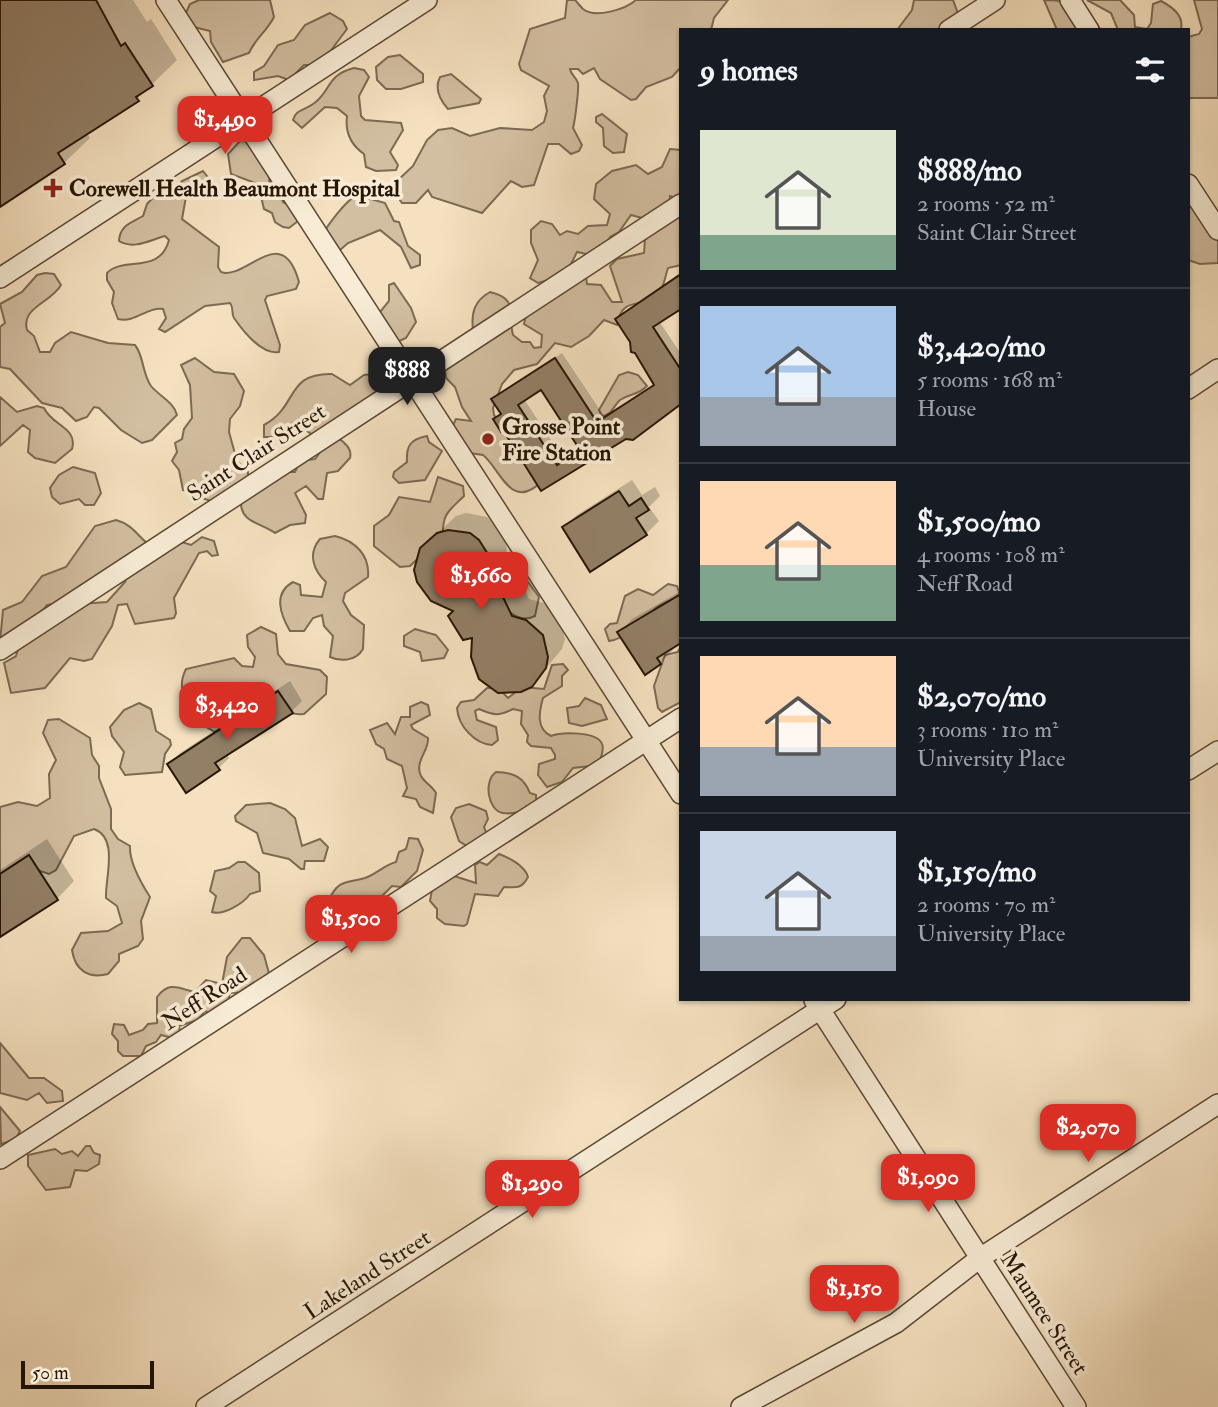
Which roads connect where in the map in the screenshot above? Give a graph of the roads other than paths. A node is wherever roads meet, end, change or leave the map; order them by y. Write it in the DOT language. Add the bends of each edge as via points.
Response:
graph roads {
  1 [pos="166,0"];
  2 [pos="427,0"];
  3 [pos="995,0"];
  4 [pos="1070,0"];
  5 [pos="952,28"];
  6 [pos="1088,28"];
  7 [pos="244,119"];
  8 [pos="1190,187"];
  9 [pos="679,205"];
  10 [pos="1218,230"];
  11 [pos="0,278"];
  12 [pos="1218,369"];
  13 [pos="413,379"];
  14 [pos="1190,387"];
  15 [pos="0,650"];
  16 [pos="679,719"];
  17 [pos="646,740"];
  18 [pos="1218,751"];
  19 [pos="1190,769"];
  20 [pos="679,791"];
  21 [pos="823,1003"];
  22 [pos="1218,1104"];
  23 [pos="0,1159"];
  24 [pos="980,1258"];
  25 [pos="206,1407"];
  26 [pos="741,1407"];
  27 [pos="1076,1407"];
  1 -- 7 [label="street"];
  2 -- 7 [label="street"];
  3 -- 5 [label="street"];
  4 -- 6 [label="street"];
  7 -- 11 [label="street"];
  7 -- 13 [label="street"];
  8 -- 10 [label="street"];
  9 -- 13 [label="street, Saint Clair Street"];
  12 -- 14 [label="street"];
  13 -- 15 [label="street, Saint Clair Street"];
  13 -- 17 [label="street"];
  16 -- 17 [label="street, Neff Road"];
  17 -- 20 [label="street"];
  17 -- 23 [label="street, Neff Road"];
  18 -- 19 [label="street"];
  21 -- 24 [label="street, Maumee Street"];
  21 -- 25 [label="street, Lakeland Street"];
  22 -- 24 [label="street"];
  24 -- 26 [label="street" via="896,1323"];
  24 -- 27 [label="street, Maumee Street"];
}
